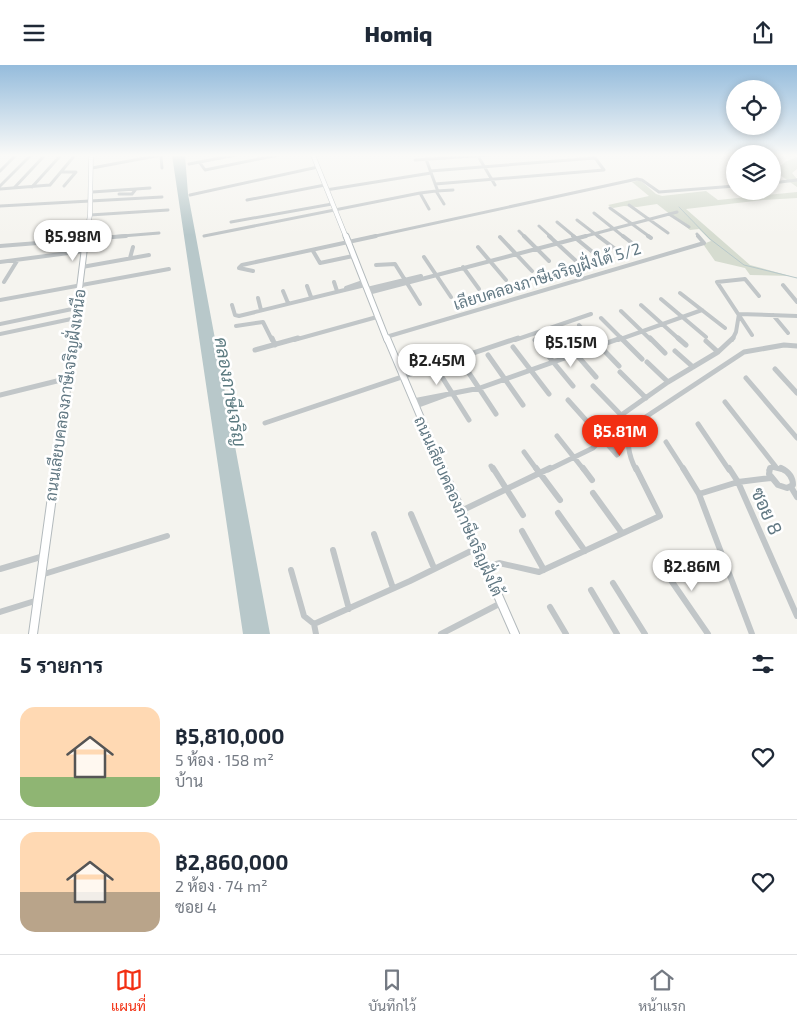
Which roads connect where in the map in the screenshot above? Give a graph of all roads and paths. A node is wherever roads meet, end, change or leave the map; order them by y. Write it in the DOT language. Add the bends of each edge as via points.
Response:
graph roads {
  1 [pos="20,182"];
  2 [pos="37,182"];
  3 [pos="53,182"];
  4 [pos="68,182"];
  5 [pos="92,182"];
  6 [pos="251,182"];
  7 [pos="324,182"];
  8 [pos="368,182"];
  9 [pos="455,182"];
  10 [pos="492,182"];
  11 [pos="625,182"];
  12 [pos="644,182"];
  13 [pos="435,183"];
  14 [pos="494,185"];
  15 [pos="64,186"];
  16 [pos="0,187"];
  17 [pos="32,187"];
  18 [pos="14,188"];
  19 [pos="150,188"];
  20 [pos="326,188"];
  21 [pos="726,188"];
  22 [pos="136,189"];
  23 [pos="437,190"];
  24 [pos="453,190"];
  25 [pos="92,192"];
  26 [pos="420,193"];
  27 [pos="119,194"];
  28 [pos="190,195"];
  29 [pos="162,197"];
  30 [pos="247,200"];
  31 [pos="92,201"];
  32 [pos="444,204"];
  33 [pos="629,205"];
  34 [pos="0,206"];
  35 [pos="333,207"];
  36 [pos="610,208"];
  37 [pos="429,209"];
  38 [pos="168,210"];
  39 [pos="677,212"];
  40 [pos="594,213"];
  41 [pos="669,214"];
  42 [pos="90,215"];
  43 [pos="577,220"];
  44 [pos="650,220"];
  45 [pos="231,222"];
  46 [pos="557,222"];
  47 [pos="632,224"];
  48 [pos="539,226"];
  49 [pos="689,227"];
  50 [pos="614,229"];
  51 [pos="519,231"];
  52 [pos="159,233"];
  53 [pos="595,233"];
  54 [pos="668,233"];
  55 [pos="697,234"];
  56 [pos="204,236"];
  57 [pos="500,237"];
  58 [pos="87,238"];
  59 [pos="577,238"];
  60 [pos="651,238"];
  61 [pos="347,243"];
  62 [pos="632,243"];
  63 [pos="557,244"];
  64 [pos="0,245"];
  65 [pos="133,247"];
  66 [pos="478,247"];
  67 [pos="536,248"];
  68 [pos="614,249"];
  69 [pos="313,251"];
  70 [pos="84,253"];
  71 [pos="516,253"];
  72 [pos="595,254"];
  73 [pos="149,255"];
  74 [pos="353,256"];
  75 [pos="424,257"];
  76 [pos="130,259"];
  77 [pos="575,259"];
  78 [pos="489,260"];
  79 [pos="17,261"];
  80 [pos="549,261"];
  81 [pos="0,262"];
  82 [pos="376,265"];
  83 [pos="82,267"];
  84 [pos="463,267"];
  85 [pos="169,269"];
  86 [pos="253,271"];
  87 [pos="532,271"];
  88 [pos="435,274"];
  89 [pos="506,280"];
  90 [pos="406,281"];
  91 [pos="4,282"];
  92 [pos="334,282"];
  93 [pos="80,285"];
  94 [pos="783,285"];
  95 [pos="307,286"];
  96 [pos="366,287"];
  97 [pos="479,289"];
  98 [pos="283,291"];
  99 [pos="337,291"];
  100 [pos="680,293"];
  101 [pos="759,295"];
  102 [pos="258,297"];
  103 [pos="311,297"];
  104 [pos="452,297"];
  105 [pos="0,299"];
  106 [pos="661,299"];
  107 [pos="797,302"];
  108 [pos="288,303"];
  109 [pos="420,304"];
  110 [pos="232,305"];
  111 [pos="641,305"];
  112 [pos="77,308"];
  113 [pos="262,310"];
  114 [pos="702,310"];
  115 [pos="621,311"];
  116 [pos="591,314"];
  117 [pos="739,314"];
  118 [pos="773,315"];
  119 [pos="797,316"];
  120 [pos="378,317"];
  121 [pos="682,317"];
  122 [pos="76,318"];
  123 [pos="601,318"];
  124 [pos="0,324"];
  125 [pos="663,324"];
  126 [pos="579,325"];
  127 [pos="236,327"];
  128 [pos="725,328"];
  129 [pos="642,331"];
  130 [pos="557,333"];
  131 [pos="788,333"];
  132 [pos="0,334"];
  133 [pos="752,335"];
  134 [pos="386,337"];
  135 [pos="621,339"];
  136 [pos="535,340"];
  137 [pos="275,345"];
  138 [pos="686,345"];
  139 [pos="600,346"];
  140 [pos="797,346"];
  141 [pos="513,347"];
  142 [pos="255,351"];
  143 [pos="675,351"];
  144 [pos="718,352"];
  145 [pos="665,353"];
  146 [pos="577,354"];
  147 [pos="488,355"];
  148 [pos="553,362"];
  149 [pos="463,363"];
  150 [pos="618,365"];
  151 [pos="693,367"];
  152 [pos="438,369"];
  153 [pos="775,369"];
  154 [pos="531,370"];
  155 [pos="620,372"];
  156 [pos="402,376"];
  157 [pos="596,377"];
  158 [pos="746,377"];
  159 [pos="68,378"];
  160 [pos="505,379"];
  161 [pos="668,382"];
  162 [pos="574,386"];
  163 [pos="592,386"];
  164 [pos="480,388"];
  165 [pos="450,393"];
  166 [pos="797,393"];
  167 [pos="549,394"];
  168 [pos="0,395"];
  169 [pos="646,398"];
  170 [pos="568,400"];
  171 [pos="725,402"];
  172 [pos="414,404"];
  173 [pos="522,405"];
  174 [pos="496,414"];
  175 [pos="621,415"];
  176 [pos="469,420"];
  177 [pos="265,423"];
  178 [pos="698,424"];
  179 [pos="598,433"];
  180 [pos="557,437"];
  181 [pos="797,438"];
  182 [pos="666,442"];
  183 [pos="524,452"];
  184 [pos="617,455"];
  185 [pos="574,458"];
  186 [pos="492,465"];
  187 [pos="776,467"];
  188 [pos="794,474"];
  189 [pos="540,475"];
  190 [pos="770,478"];
  191 [pos="592,480"];
  192 [pos="738,482"];
  193 [pos="792,487"];
  194 [pos="507,490"];
  195 [pos="593,493"];
  196 [pos="699,494"];
  197 [pos="797,497"];
  198 [pos="560,500"];
  199 [pos="461,511"];
  200 [pos="558,513"];
  201 [pos="411,514"];
  202 [pos="523,515"];
  203 [pos="522,531"];
  204 [pos="374,533"];
  205 [pos="622,533"];
  206 [pos="166,536"];
  207 [pos="477,548"];
  208 [pos="334,550"];
  209 [pos="585,551"];
  210 [pos="44,556"];
  211 [pos="659,563"];
  212 [pos="486,567"];
  213 [pos="0,569"];
  214 [pos="434,569"];
  215 [pos="292,570"];
  216 [pos="544,570"];
  217 [pos="41,575"];
  218 [pos="613,583"];
  219 [pos="394,588"];
  220 [pos="590,590"];
  221 [pos="38,600"];
  222 [pos="501,603"];
  223 [pos="550,607"];
  224 [pos="349,609"];
  225 [pos="0,612"];
  226 [pos="797,616"];
  227 [pos="314,624"];
  228 [pos="33,634"];
  229 [pos="316,634"];
  230 [pos="441,634"];
  231 [pos="515,634"];
  232 [pos="566,634"];
  233 [pos="616,634"];
  234 [pos="645,634"];
  235 [pos="708,634"];
  236 [pos="752,634"];
  1 -- 18 [label="street"];
  2 -- 17 [label="street"];
  3 -- 17 [label="street" via="50,185"];
  4 -- 15 [label="street"];
  5 -- 25 [label="main road, ถนนเลียบคลองภาษีเจริญฝั่งเหนือ"];
  6 -- 28 [label="street"];
  7 -- 20 [label="main road, ถนนเลียบคลองภาษีเจริญฝั่งใต้"];
  8 -- 20 [label="street"];
  9 -- 13 [label="street"];
  10 -- 14 [label="street"];
  11 -- 61 [label="street"];
  12 -- 21 [label="street" via="659,192"];
  13 -- 23 [label="street"];
  16 -- 18 [label="street"];
  17 -- 18 [label="street"];
  19 -- 22 [label="street"];
  20 -- 30 [label="street"];
  20 -- 35 [label="main road, ถนนเลียบคลองภาษีเจริญฝั่งใต้"];
  22 -- 25 [label="street"];
  22 -- 27 [label="street" via="132,193"];
  23 -- 24 [label="street"];
  23 -- 26 [label="street"];
  23 -- 32 [label="street"];
  25 -- 31 [label="main road, ถนนเลียบคลองภาษีเจริญฝั่งเหนือ"];
  26 -- 35 [label="street"];
  26 -- 37 [label="street"];
  29 -- 31 [label="street"];
  31 -- 34 [label="street"];
  31 -- 42 [label="main road, ถนนเลียบคลองภาษีเจริญฝั่งเหนือ"];
  33 -- 44 [label="street"];
  35 -- 45 [label="street"];
  35 -- 56 [label="street"];
  35 -- 61 [label="main road, ถนนเลียบคลองภาษีเจริญฝั่งใต้"];
  36 -- 47 [label="street"];
  38 -- 42 [label="street"];
  39 -- 41 [label="street"];
  40 -- 50 [label="street"];
  41 -- 44 [label="street"];
  41 -- 49 [label="street"];
  42 -- 58 [label="main road, ถนนเลียบคลองภาษีเจริญฝั่งเหนือ"];
  43 -- 53 [label="street"];
  44 -- 47 [label="street"];
  44 -- 54 [label="street"];
  46 -- 59 [label="street"];
  47 -- 50 [label="street"];
  47 -- 60 [label="street"];
  48 -- 63 [label="street"];
  50 -- 53 [label="street"];
  50 -- 62 [label="street"];
  51 -- 67 [label="street"];
  52 -- 58 [label="street"];
  53 -- 59 [label="street"];
  53 -- 68 [label="street"];
  55 -- 134 [label="street, เลียบคลองภาษีเจริญฝั่งใต้ 5/2" via="704,243"];
  57 -- 71 [label="street"];
  58 -- 64 [label="street"];
  58 -- 70 [label="main road, ถนนเลียบคลองภาษีเจริญฝั่งเหนือ"];
  59 -- 63 [label="street"];
  59 -- 72 [label="street"];
  61 -- 69 [label="street"];
  61 -- 74 [label="main road, ถนนเลียบคลองภาษีเจริญฝั่งใต้"];
  63 -- 67 [label="street"];
  63 -- 77 [label="street"];
  65 -- 76 [label="street"];
  66 -- 78 [label="street"];
  67 -- 71 [label="street"];
  67 -- 80 [label="street"];
  69 -- 74 [label="street" via="320,263"];
  69 -- 86 [label="street" via="239,268"];
  70 -- 79 [label="street"];
  70 -- 83 [label="main road, ถนนเลียบคลองภาษีเจริญฝั่งเหนือ"];
  71 -- 78 [label="street"];
  71 -- 87 [label="street"];
  73 -- 76 [label="street"];
  74 -- 96 [label="main road, ถนนเลียบคลองภาษีเจริญฝั่งใต้"];
  75 -- 88 [label="street"];
  76 -- 83 [label="street"];
  78 -- 84 [label="street"];
  78 -- 89 [label="street"];
  79 -- 81 [label="street"];
  79 -- 91 [label="street"];
  82 -- 90 [label="street" via="395,264"];
  83 -- 93 [label="main road, ถนนเลียบคลองภาษีเจริญฝั่งเหนือ"];
  84 -- 88 [label="street"];
  84 -- 97 [label="street"];
  85 -- 93 [label="street"];
  88 -- 90 [label="street"];
  88 -- 104 [label="street"];
  90 -- 96 [label="street"];
  90 -- 109 [label="street"];
  92 -- 99 [label="street"];
  93 -- 105 [label="street"];
  93 -- 112 [label="main road, ถนนเลียบคลองภาษีเจริญฝั่งเหนือ"];
  94 -- 107 [label="street"];
  95 -- 103 [label="street"];
  96 -- 99 [label="street"];
  96 -- 120 [label="main road, ถนนเลียบคลองภาษีเจริญฝั่งใต้"];
  98 -- 108 [label="street"];
  99 -- 103 [label="street"];
  100 -- 114 [label="street"];
  101 -- 117 [label="street" via="746,279 717,282"];
  102 -- 113 [label="street"];
  103 -- 108 [label="street"];
  106 -- 121 [label="street"];
  108 -- 113 [label="street"];
  110 -- 113 [label="street" via="236,316"];
  111 -- 125 [label="street"];
  112 -- 122 [label="main road, ถนนเลียบคลองภาษีเจริญฝั่งเหนือ"];
  112 -- 124 [label="street"];
  114 -- 121 [label="street"];
  114 -- 128 [label="street"];
  115 -- 129 [label="street"];
  116 -- 156 [label="street"];
  117 -- 118 [label="street"];
  117 -- 133 [label="street"];
  117 -- 144 [label="street" via="732,340"];
  118 -- 119 [label="street"];
  118 -- 131 [label="street"];
  120 -- 134 [label="main road, ถนนเลียบคลองภาษีเจริญฝั่งใต้"];
  120 -- 137 [label="street"];
  121 -- 125 [label="street"];
  121 -- 144 [label="street"];
  122 -- 132 [label="street"];
  122 -- 159 [label="main road, ถนนเลียบคลองภาษีเจริญฝั่งเหนือ"];
  123 -- 135 [label="street"];
  125 -- 129 [label="street"];
  125 -- 138 [label="street"];
  126 -- 139 [label="street"];
  127 -- 137 [label="street" via="263,322"];
  129 -- 135 [label="street"];
  129 -- 145 [label="street"];
  130 -- 146 [label="street"];
  134 -- 156 [label="main road, ถนนเลียบคลองภาษีเจริญฝั่งใต้"];
  135 -- 139 [label="street"];
  135 -- 161 [label="street"];
  136 -- 148 [label="street"];
  137 -- 142 [label="street"];
  139 -- 146 [label="street"];
  139 -- 150 [label="street"];
  140 -- 205 [label="street" via="744,352 632,426 627,440 631,459 660,516"];
  141 -- 154 [label="street"];
  143 -- 151 [label="street"];
  144 -- 151 [label="street"];
  146 -- 148 [label="street"];
  146 -- 157 [label="street"];
  147 -- 160 [label="street"];
  148 -- 154 [label="street"];
  148 -- 162 [label="street"];
  149 -- 164 [label="street"];
  151 -- 161 [label="street"];
  152 -- 165 [label="street"];
  153 -- 166 [label="street"];
  154 -- 160 [label="street"];
  154 -- 167 [label="street"];
  155 -- 169 [label="street"];
  156 -- 172 [label="main road, ถนนเลียบคลองภาษีเจริญฝั่งใต้"];
  156 -- 177 [label="street"];
  158 -- 181 [label="street"];
  159 -- 168 [label="street"];
  159 -- 210 [label="main road, ถนนเลียบคลองภาษีเจริญฝั่งเหนือ"];
  160 -- 164 [label="street"];
  160 -- 173 [label="street"];
  161 -- 169 [label="street"];
  163 -- 175 [label="street"];
  164 -- 165 [label="street"];
  164 -- 174 [label="street"];
  165 -- 172 [label="street"];
  165 -- 176 [label="street"];
  169 -- 175 [label="street"];
  170 -- 179 [label="street"];
  171 -- 187 [label="street"];
  172 -- 199 [label="main road, ถนนเลียบคลองภาษีเจริญฝั่งใต้"];
  175 -- 179 [label="street"];
  178 -- 192 [label="street, ซอย 8"];
  179 -- 184 [label="street"];
  179 -- 185 [label="street" via="599,442 594,448"];
  180 -- 185 [label="street"];
  182 -- 196 [label="street"];
  183 -- 189 [label="street"];
  185 -- 189 [label="street"];
  185 -- 191 [label="street"];
  186 -- 194 [label="street"];
  187 -- 188 [label="street"];
  187 -- 190 [label="street" via="769,469"];
  188 -- 193 [label="street"];
  189 -- 194 [label="street"];
  189 -- 198 [label="street"];
  190 -- 192 [label="street"];
  190 -- 193 [label="street" via="783,487"];
  192 -- 196 [label="street"];
  192 -- 226 [label="street, ซอย 8"];
  193 -- 197 [label="street"];
  194 -- 199 [label="street"];
  194 -- 202 [label="street"];
  195 -- 205 [label="street"];
  196 -- 236 [label="street"];
  199 -- 207 [label="main road, ถนนเลียบคลองภาษีเจริญฝั่งใต้"];
  200 -- 209 [label="street"];
  201 -- 214 [label="street"];
  203 -- 216 [label="street"];
  204 -- 219 [label="street"];
  205 -- 209 [label="street"];
  206 -- 217 [label="street"];
  207 -- 212 [label="main road, ถนนเลียบคลองภาษีเจริญฝั่งใต้"];
  207 -- 214 [label="street"];
  208 -- 224 [label="street"];
  209 -- 216 [label="street"];
  210 -- 213 [label="street"];
  210 -- 217 [label="main road, ถนนเลียบคลองภาษีเจริญฝั่งเหนือ"];
  211 -- 235 [label="street"];
  212 -- 216 [label="street" via="499,563 539,572"];
  212 -- 222 [label="main road, ถนนเลียบคลองภาษีเจริญฝั่งใต้"];
  214 -- 219 [label="street"];
  215 -- 227 [label="street" via="304,616"];
  217 -- 221 [label="main road, ถนนเลียบคลองภาษีเจริญฝั่งเหนือ"];
  218 -- 234 [label="street"];
  219 -- 224 [label="street"];
  220 -- 233 [label="street"];
  221 -- 225 [label="street"];
  221 -- 228 [label="main road, ถนนเลียบคลองภาษีเจริญฝั่งเหนือ"];
  222 -- 230 [label="street"];
  222 -- 231 [label="main road, ถนนเลียบคลองภาษีเจริญฝั่งใต้"];
  223 -- 232 [label="street"];
  224 -- 227 [label="street"];
  227 -- 229 [label="street"];
}
